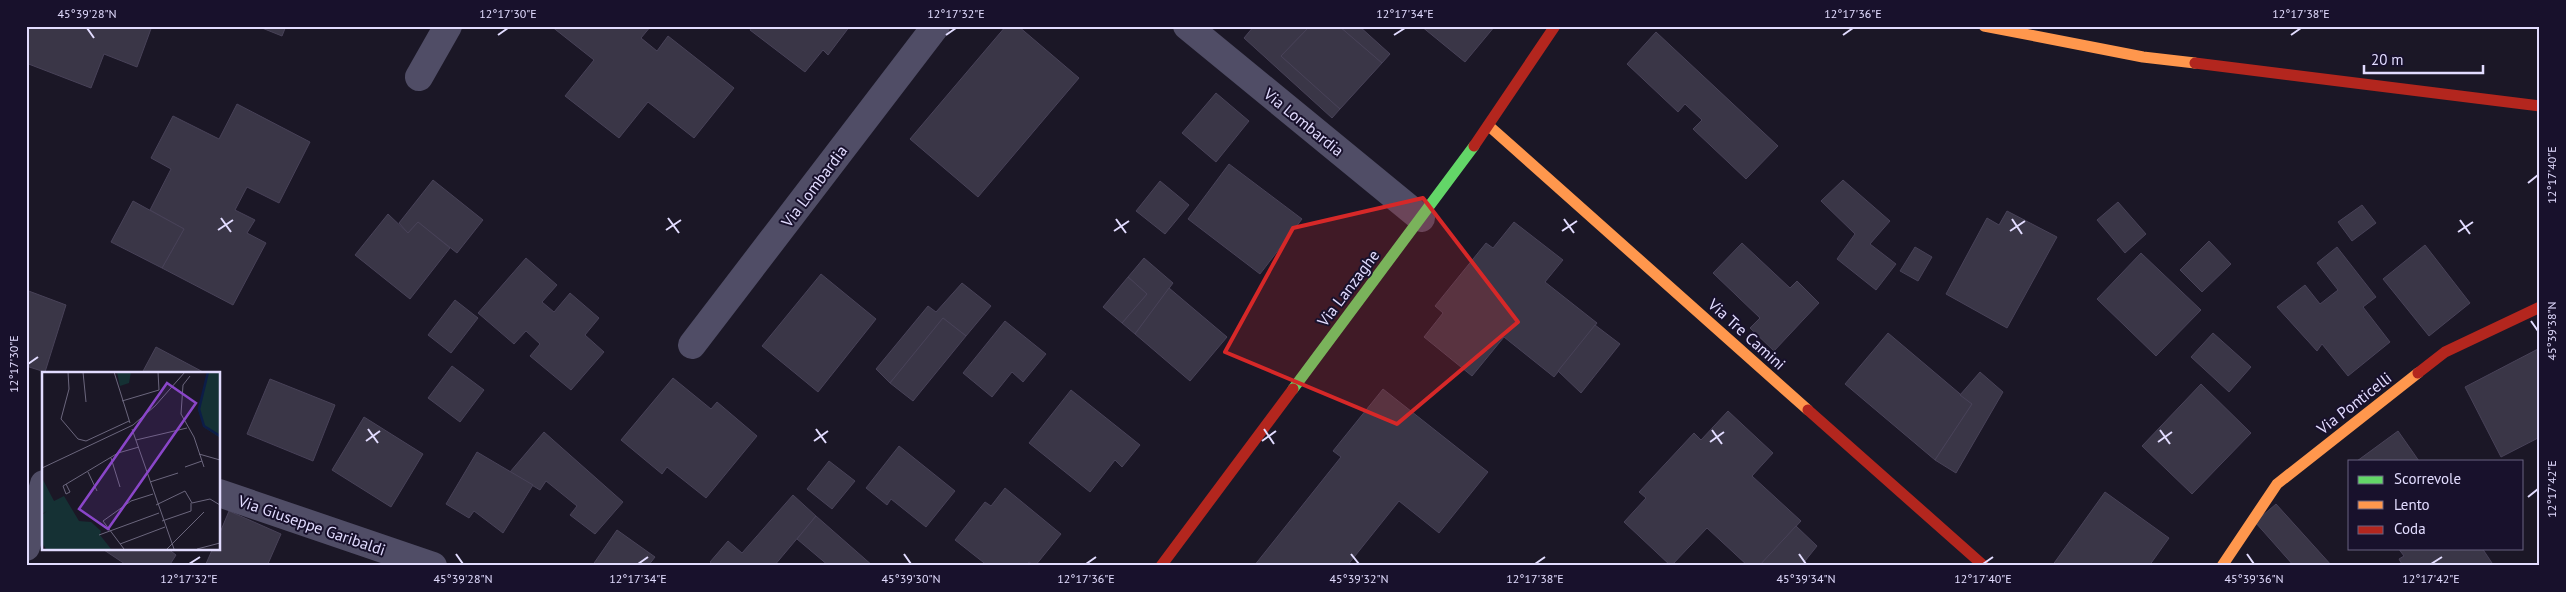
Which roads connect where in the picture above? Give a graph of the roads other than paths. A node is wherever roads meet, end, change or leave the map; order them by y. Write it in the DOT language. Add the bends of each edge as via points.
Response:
graph roads {
  1 [pos="448,26"];
  2 [pos="936,26"];
  3 [pos="1187,26"];
  4 [pos="1555,26"];
  5 [pos="1984,26"];
  6 [pos="419,77"];
  7 [pos="2540,106"];
  8 [pos="1489,126"];
  9 [pos="1420,218"];
  10 [pos="2540,307"];
  11 [pos="692,345"];
  12 [pos="42,491"];
  13 [pos="220,493"];
  14 [pos="26,547"];
  15 [pos="433,566"];
  16 [pos="1161,566"];
  17 [pos="1984,566"];
  18 [pos="2222,566"];
  1 -- 6 [label="street"];
  2 -- 11 [label="street, Via Lombardia"];
  3 -- 9 [label="street, Via Lombardia"];
  4 -- 8 [label="main road, Via Lanzaghe"];
  5 -- 7 [label="main road" via="2143,57"];
  8 -- 9 [label="main road, Via Lanzaghe"];
  8 -- 17 [label="main road, Via Tre Camini"];
  9 -- 16 [label="main road, Via Lanzaghe"];
  10 -- 18 [label="main road, Via Ponticelli" via="2445,352 2277,484"];
  12 -- 14 [label="street"];
  13 -- 15 [label="street, Via Giuseppe Garibaldi"];
}
